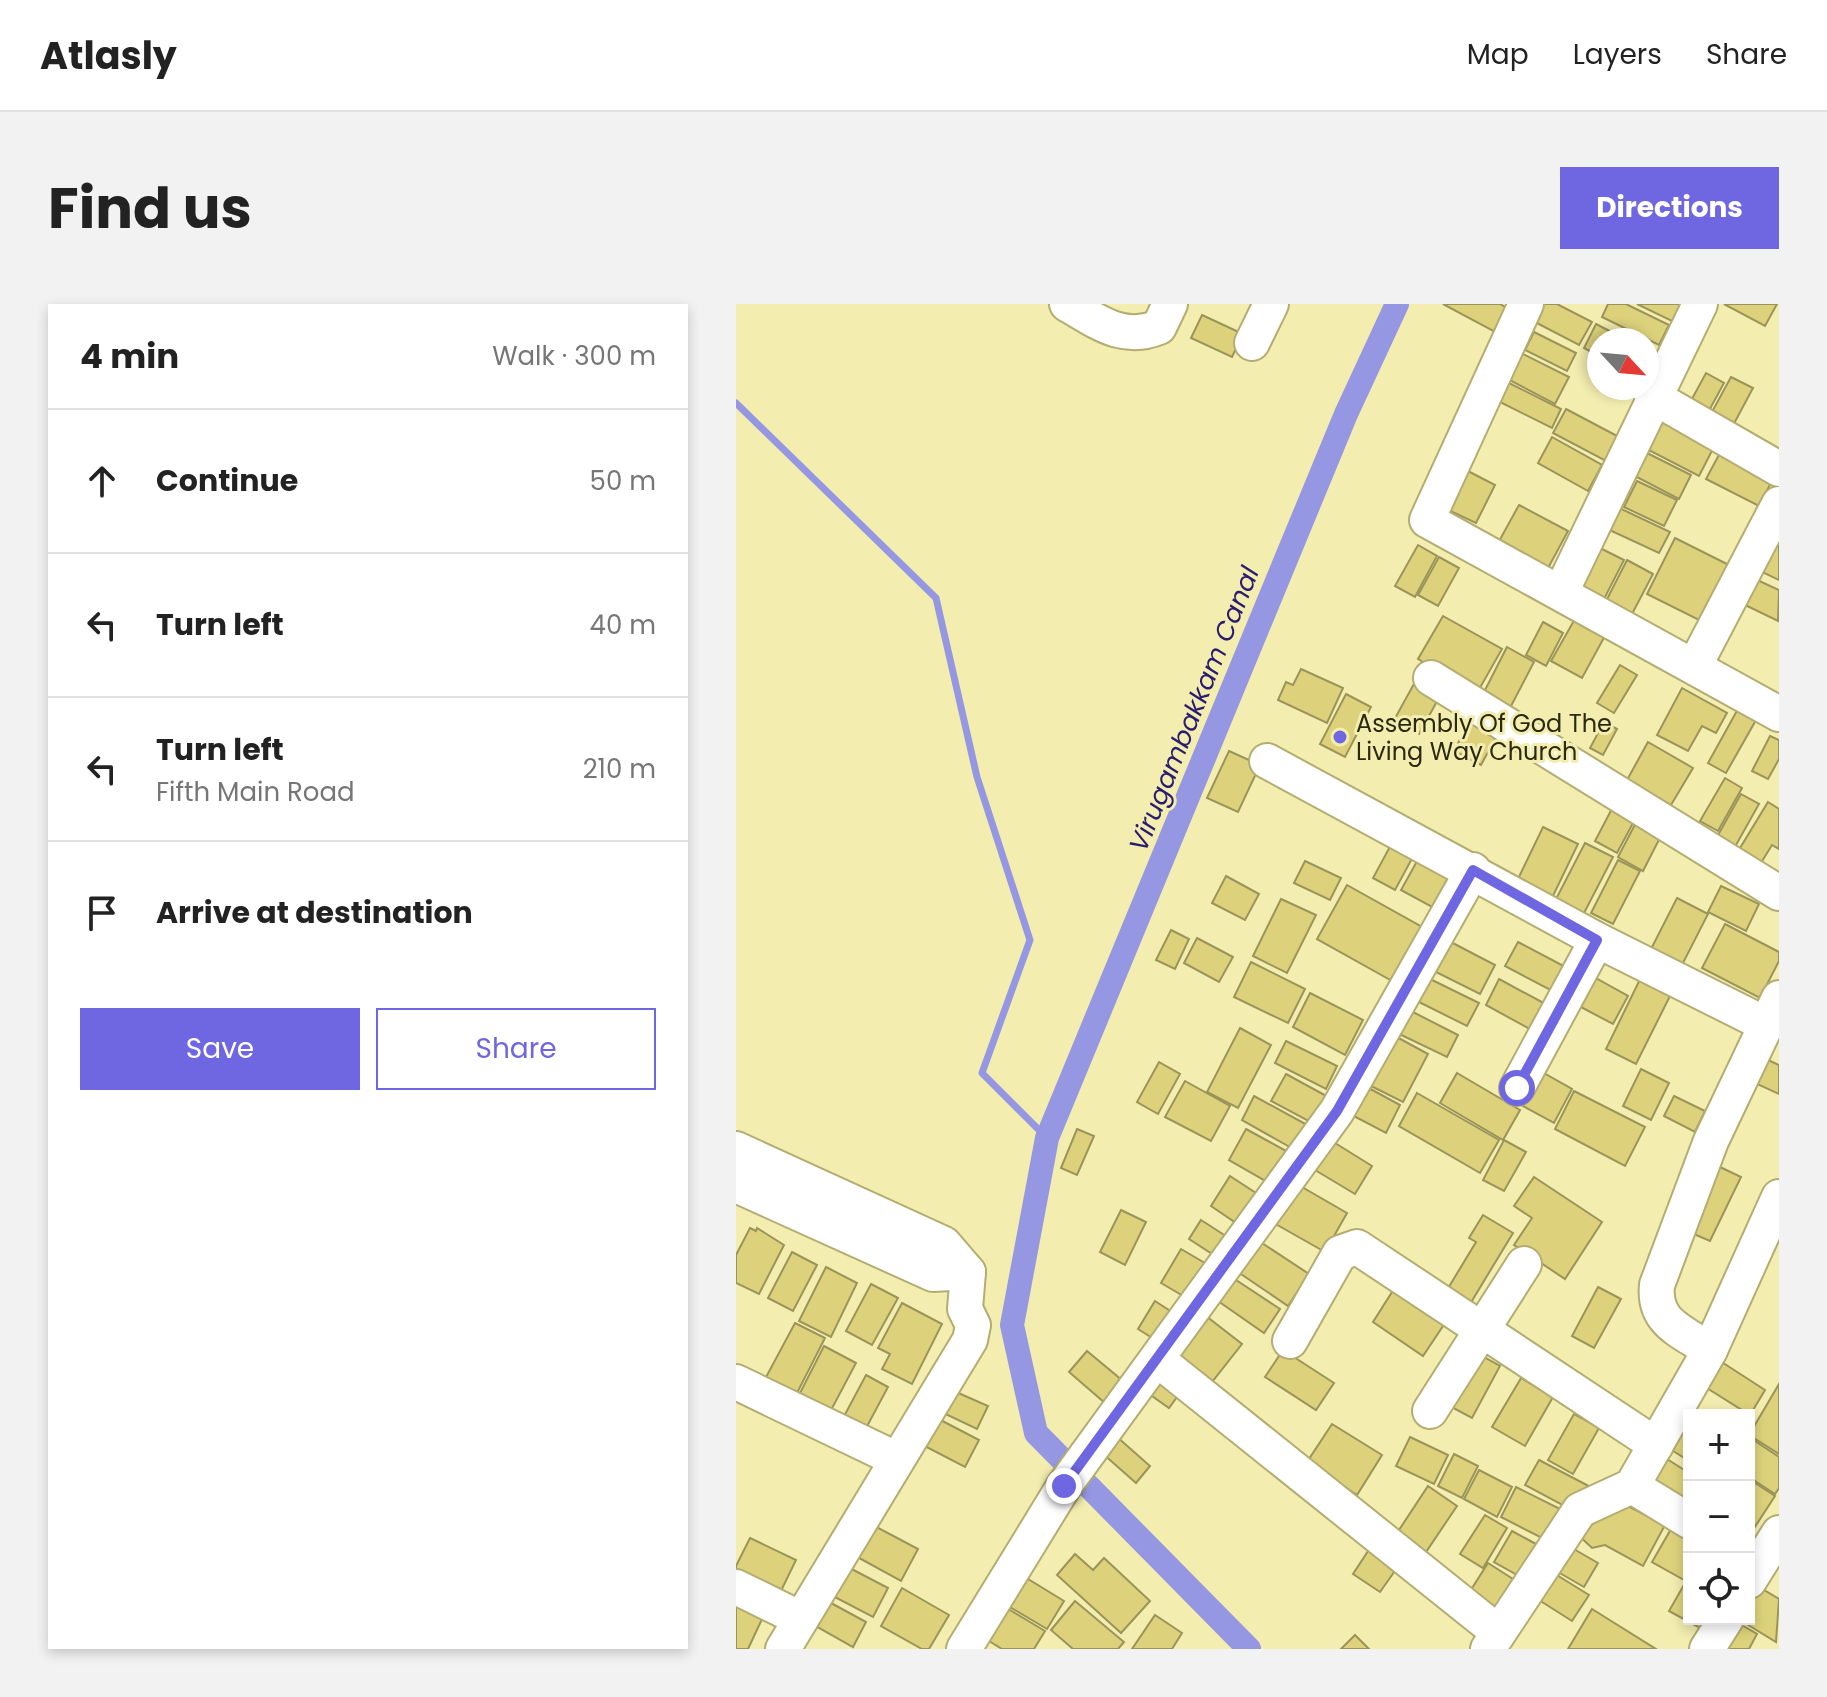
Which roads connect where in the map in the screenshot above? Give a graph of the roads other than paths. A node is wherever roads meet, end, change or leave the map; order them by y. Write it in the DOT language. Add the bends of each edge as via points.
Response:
graph roads {
  1 [pos="1067,304"];
  2 [pos="1170,304"];
  3 [pos="1271,304"];
  4 [pos="1526,304"];
  5 [pos="1700,304"];
  6 [pos="1252,343"];
  7 [pos="1659,383"];
  8 [pos="1650,400"];
  9 [pos="1659,400"];
  10 [pos="1779,469"];
  11 [pos="1779,504"];
  12 [pos="1561,592"];
  13 [pos="1695,665"];
  14 [pos="1431,678"];
  15 [pos="1779,714"];
  16 [pos="1267,761"];
  17 [pos="1473,870"];
  18 [pos="1779,893"];
  19 [pos="1597,940"];
  20 [pos="1772,1011"];
  21 [pos="1517,1088"];
  22 [pos="737,1151"];
  23 [pos="736,1185"];
  24 [pos="1779,1197"];
  25 [pos="1524,1264"];
  26 [pos="968,1272"];
  27 [pos="1482,1329"];
  28 [pos="1290,1341"];
  29 [pos="1710,1350"];
  30 [pos="1158,1360"];
  31 [pos="736,1382"];
  32 [pos="1430,1411"];
  33 [pos="1656,1445"];
  34 [pos="896,1459"];
  35 [pos="1632,1486"];
  36 [pos="1683,1517"];
  37 [pos="1779,1533"];
  38 [pos="1759,1570"];
  39 [pos="736,1587"];
  40 [pos="801,1619"];
  41 [pos="1722,1625"];
  42 [pos="1493,1640"];
  43 [pos="783,1649"];
  44 [pos="964,1649"];
  45 [pos="1707,1649"];
  1 -- 2 [label="street" via="1116,333 1144,333 1159,327"];
  3 -- 6 [label="street"];
  4 -- 12 [label="street" via="1427,520"];
  5 -- 7 [label="street"];
  8 -- 12 [label="street"];
  9 -- 10 [label="street"];
  11 -- 13 [label="street"];
  12 -- 13 [label="street"];
  13 -- 15 [label="street"];
  14 -- 18 [label="street"];
  16 -- 17 [label="street"];
  17 -- 19 [label="street"];
  17 -- 30 [label="street" via="1337,1111"];
  19 -- 20 [label="street"];
  19 -- 21 [label="street"];
  20 -- 29 [label="street" via="1711,1141 1657,1285 1660,1315"];
  22 -- 26 [label="street" via="944,1244"];
  23 -- 26 [label="street" via="933,1274"];
  24 -- 29 [label="street"];
  25 -- 27 [label="street"];
  26 -- 34 [label="street" via="965,1309 973,1325 970,1340"];
  27 -- 28 [label="street" via="1366,1251 1349,1247 1340,1253"];
  27 -- 32 [label="street"];
  27 -- 33 [label="street"];
  29 -- 33 [label="street"];
  30 -- 42 [label="street"];
  30 -- 44 [label="street" via="1064,1486"];
  31 -- 34 [label="street"];
  33 -- 35 [label="street"];
  34 -- 40 [label="street"];
  35 -- 36 [label="street"];
  35 -- 42 [label="street" via="1580,1510"];
  37 -- 38 [label="street"];
  39 -- 40 [label="street"];
  40 -- 43 [label="street"];
  41 -- 45 [label="street"];
}
